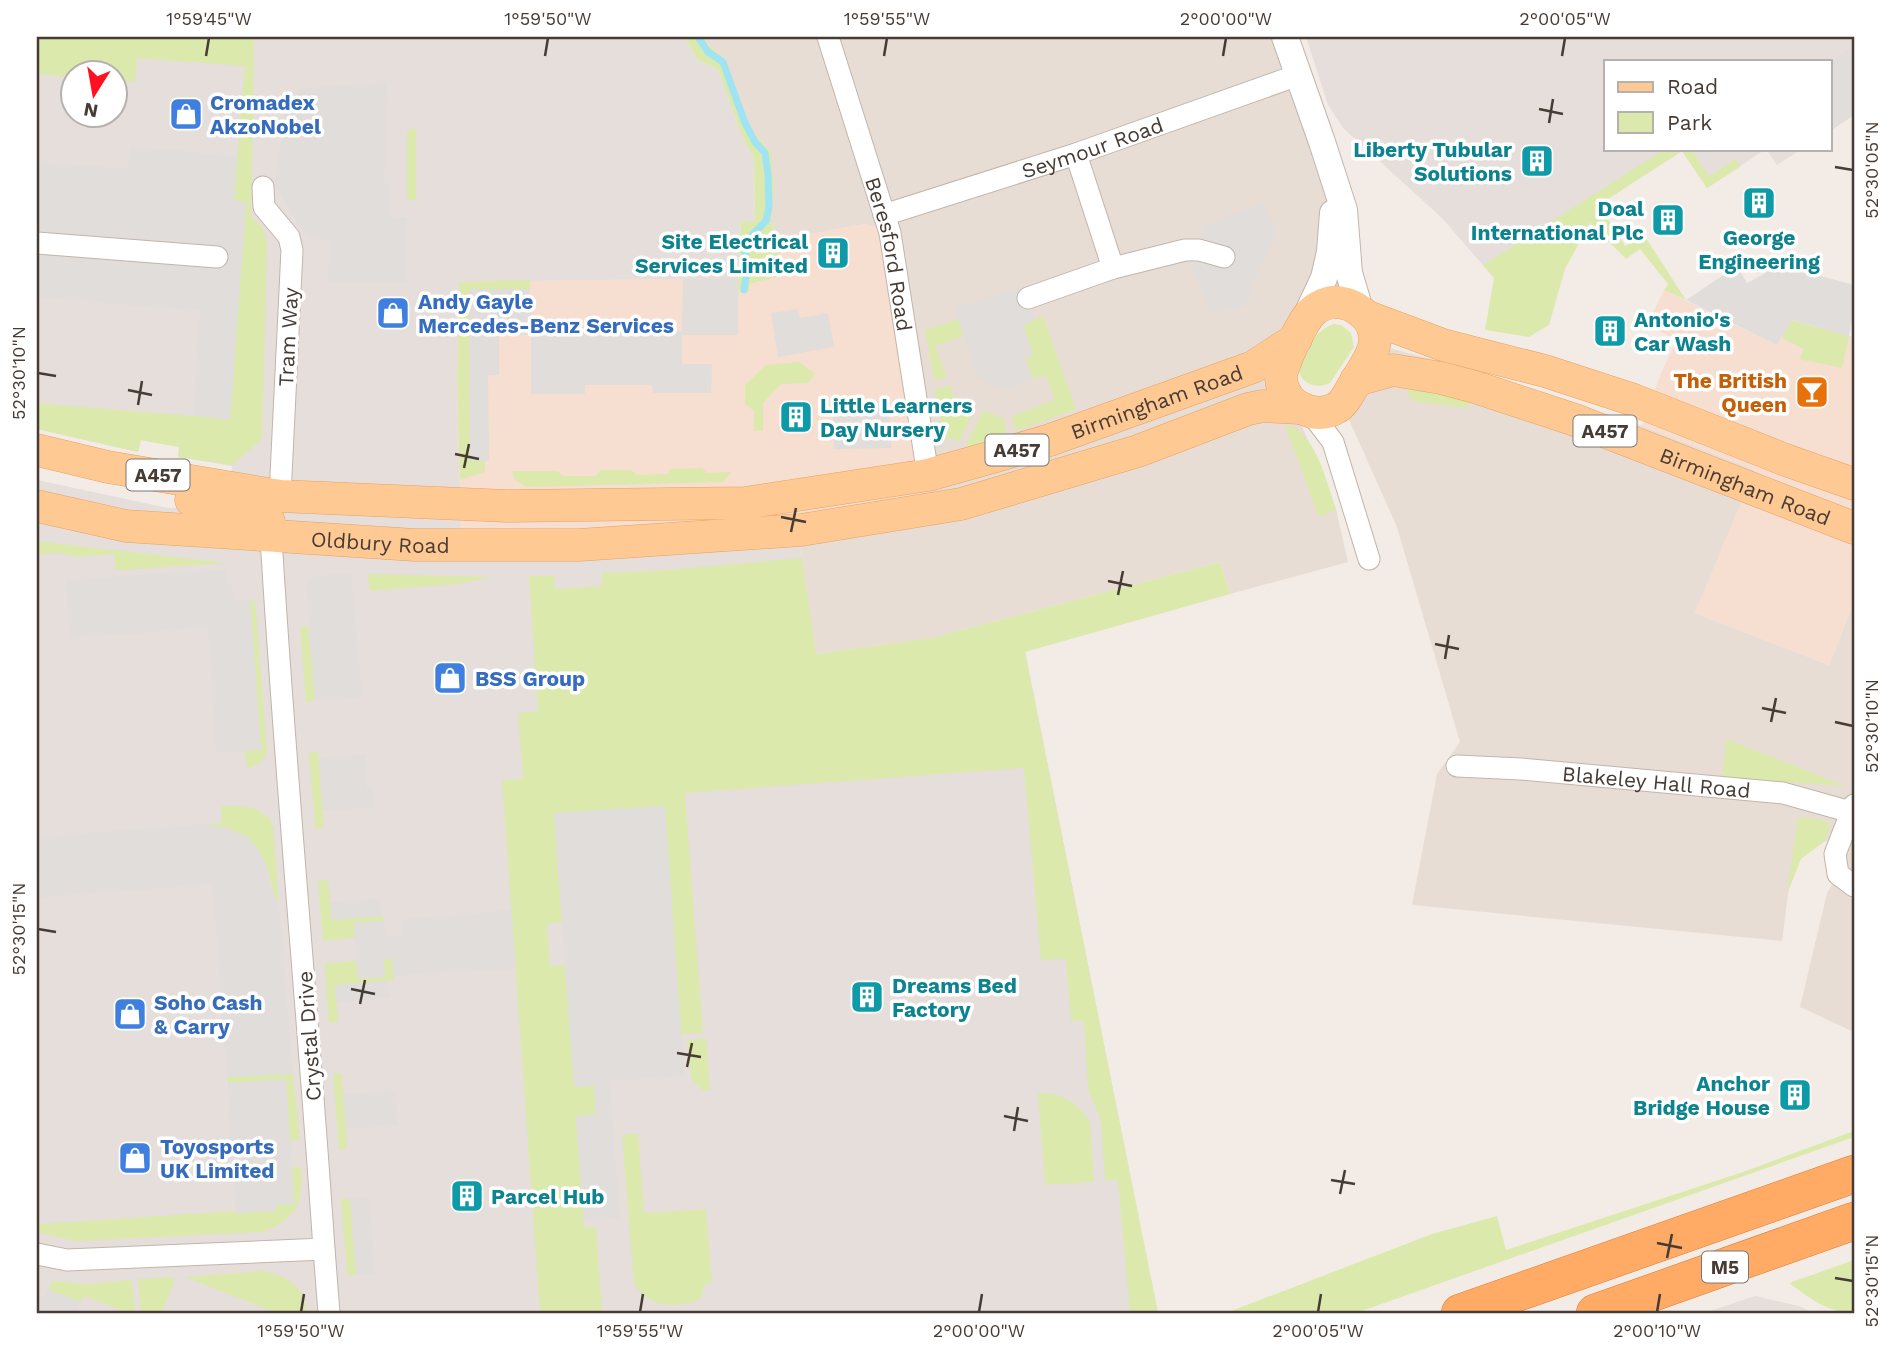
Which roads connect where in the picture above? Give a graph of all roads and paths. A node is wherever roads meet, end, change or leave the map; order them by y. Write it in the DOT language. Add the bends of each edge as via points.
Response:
graph roads {
  1 [pos="828,37"];
  2 [pos="1285,37"];
  3 [pos="1298,75"];
  4 [pos="1076,154"];
  5 [pos="1334,184"];
  6 [pos="263,187"];
  7 [pos="884,215"];
  8 [pos="37,243"];
  9 [pos="217,257"];
  10 [pos="1224,257"];
  11 [pos="1113,268"];
  12 [pos="1028,298"];
  13 [pos="1364,313"];
  14 [pos="1299,332"];
  15 [pos="1349,392"];
  16 [pos="1303,409"];
  17 [pos="1333,442"];
  18 [pos="37,450"];
  19 [pos="108,467"];
  20 [pos="928,475"];
  21 [pos="1854,484"];
  22 [pos="280,496"];
  23 [pos="722,504"];
  24 [pos="37,506"];
  25 [pos="1852,521"];
  26 [pos="726,536"];
  27 [pos="271,537"];
  28 [pos="1369,559"];
  29 [pos="1457,766"];
  30 [pos="1853,808"];
  31 [pos="1854,886"];
  32 [pos="1854,1174"];
  33 [pos="1854,1221"];
  34 [pos="324,1249"];
  35 [pos="37,1254"];
  36 [pos="330,1313"];
  37 [pos="1460,1313"];
  38 [pos="1595,1313"];
  1 -- 7 [label="street, Beresford Road"];
  2 -- 3 [label="street"];
  3 -- 4 [label="street, Seymour Road"];
  3 -- 5 [label="street"];
  4 -- 7 [label="street, Seymour Road"];
  4 -- 11 [label="street"];
  5 -- 13 [label="street" via="1343,210 1349,273"];
  5 -- 14 [label="street" via="1324,278"];
  6 -- 22 [label="street, Tram Way" via="264,207 289,237 292,250"];
  7 -- 20 [label="street, Beresford Road"];
  8 -- 9 [label="street"];
  10 -- 11 [label="street" via="1185,250"];
  11 -- 12 [label="street"];
  13 -- 14 [label="main road, Birmingham Road / A457" via="1345,302 1323,304 1312,311"];
  13 -- 15 [label="main road" via="1375,335 1374,348"];
  13 -- 21 [label="main road, Birmingham Road / A457" via="1443,345 1634,400"];
  14 -- 16 [label="main road, Birmingham Road / A457" via="1281,375 1284,391"];
  14 -- 20 [label="main road, Birmingham Road / A457" via="1253,367 1050,440"];
  15 -- 16 [label="main road, Birmingham Road / A457" via="1339,407 1327,413"];
  15 -- 17 [label="street"];
  15 -- 25 [label="main road, Birmingham Road / A457" via="1393,370 1441,378 1575,420"];
  16 -- 17 [label="street"];
  16 -- 26 [label="main road, Birmingham Road / A457" via="1248,409 1138,451 961,504 815,529"];
  17 -- 28 [label="street"];
  18 -- 19 [label="main road, Oldbury Road / A457"];
  19 -- 22 [label="main road, Oldbury Road / A457"];
  19 -- 27 [label="main road" via="162,492 269,522"];
  20 -- 23 [label="main road, Birmingham Road / A457"];
  22 -- 23 [label="main road, Oldbury Road / A457" via="507,506"];
  24 -- 27 [label="main road, Oldbury Road / A457" via="126,526"];
  26 -- 27 [label="main road, Oldbury Road / A457" via="579,545 442,545"];
  27 -- 34 [label="street, Crystal Drive"];
  29 -- 30 [label="street, Blakeley Hall Road" via="1783,793"];
  30 -- 31 [label="street, Blakeley Hall Road" via="1835,854 1838,874"];
  32 -- 37 [label="highway, M5"];
  33 -- 38 [label="highway, M5"];
  34 -- 35 [label="street" via="67,1260"];
  34 -- 36 [label="street, Crystal Drive"];
}
